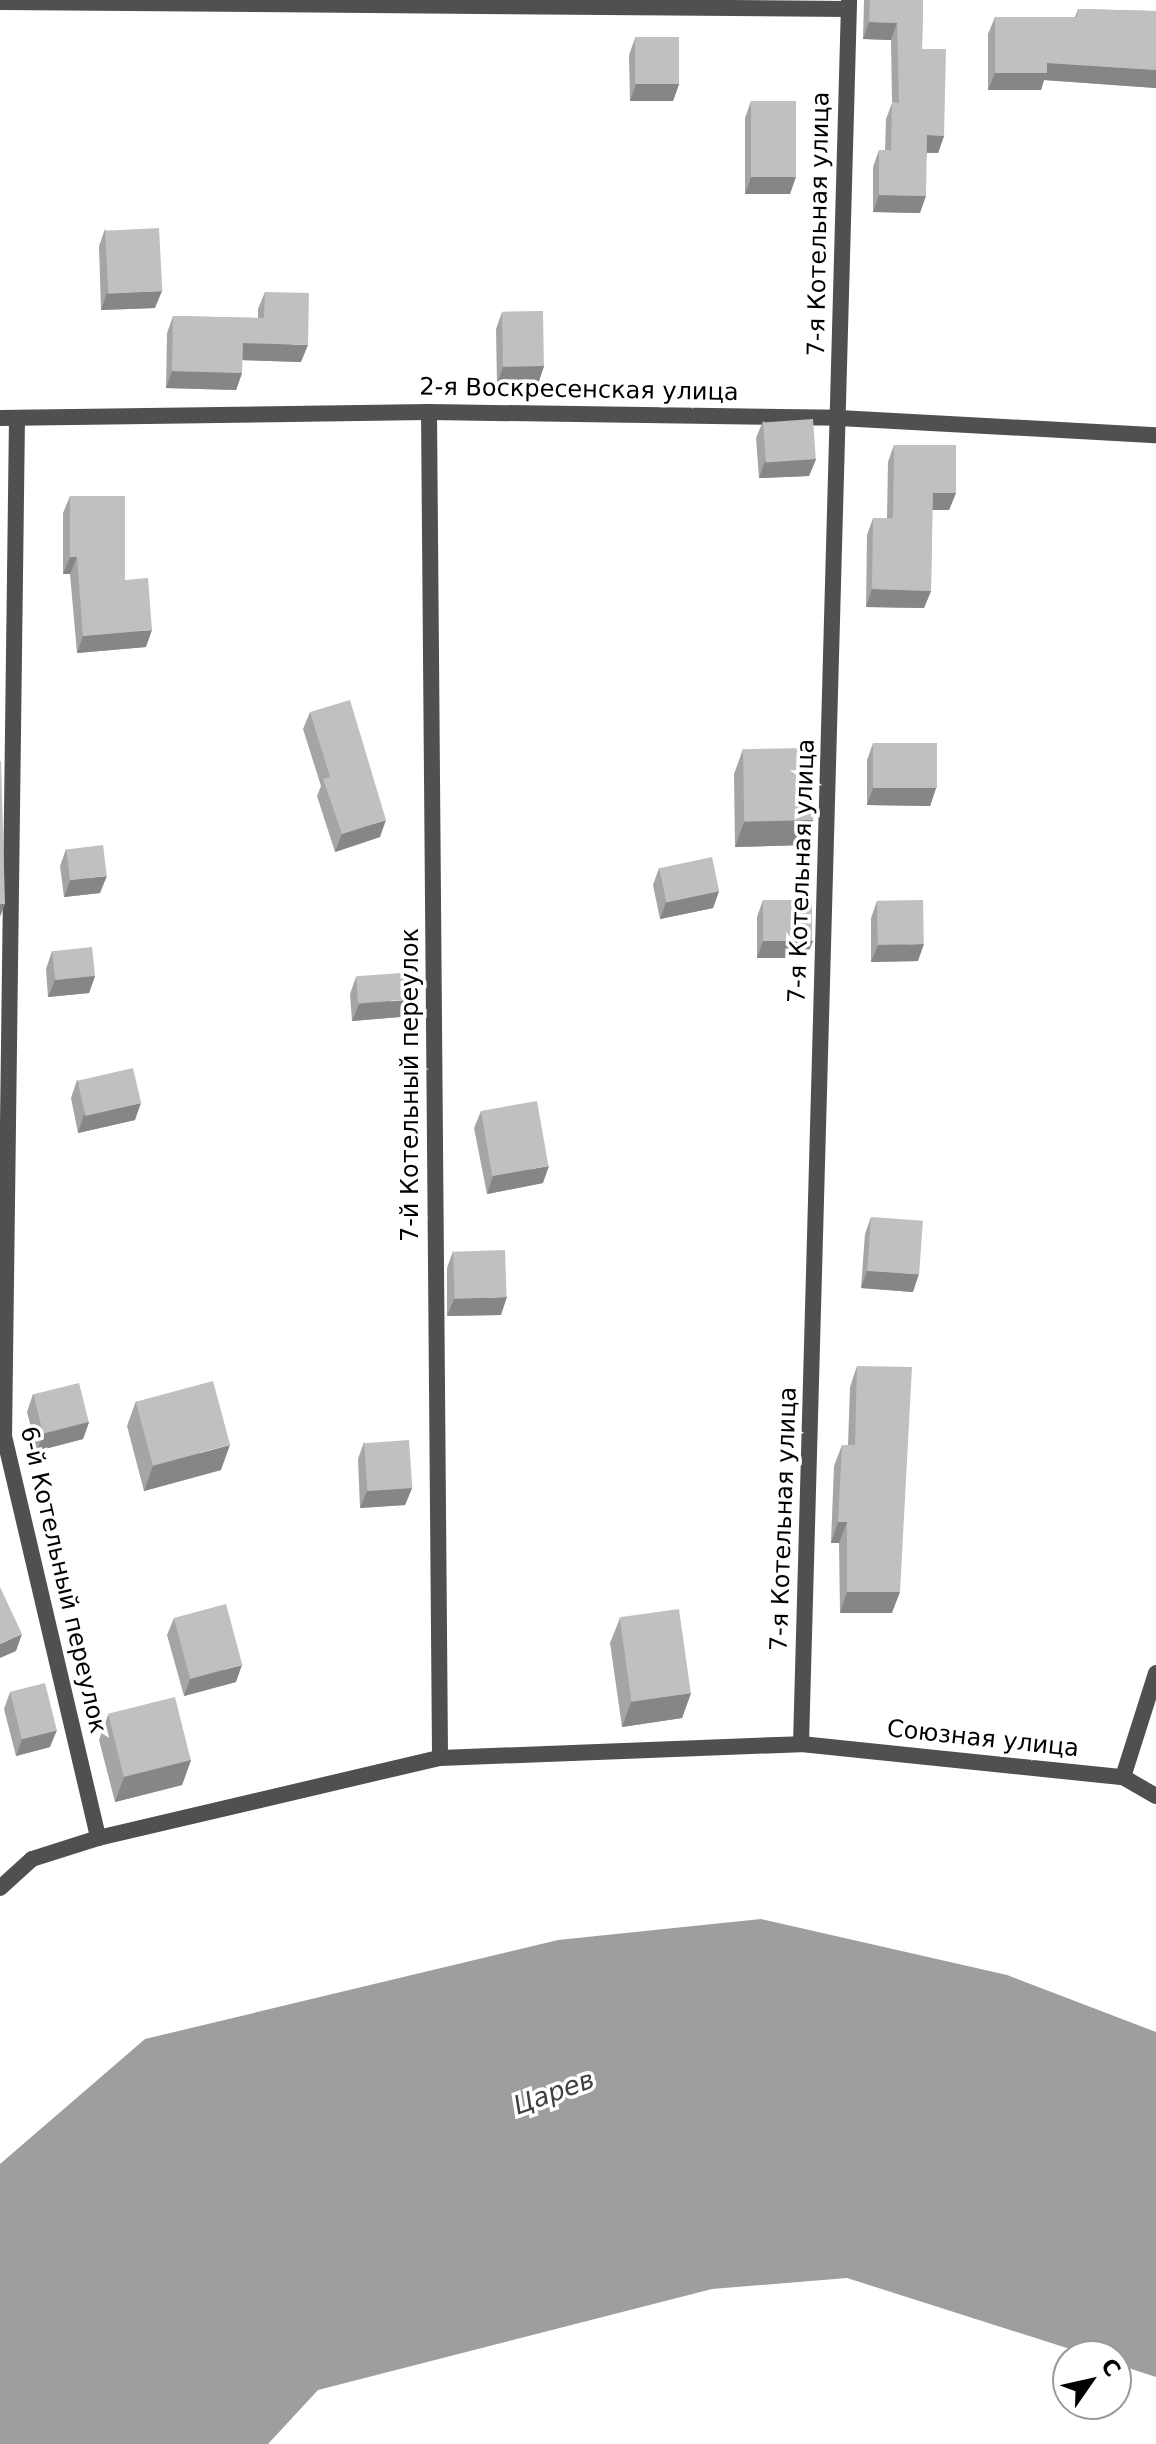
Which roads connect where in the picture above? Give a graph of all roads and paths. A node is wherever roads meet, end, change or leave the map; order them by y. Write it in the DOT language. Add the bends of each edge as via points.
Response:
graph roads {
  1 [pos="0,2"];
  2 [pos="848,5"];
  3 [pos="429,412"];
  4 [pos="9,418"];
  5 [pos="839,418"];
  6 [pos="1156,435"];
  7 [pos="1156,1673"];
  8 [pos="801,1744"];
  9 [pos="440,1758"];
  10 [pos="1123,1777"];
  11 [pos="1156,1796"];
  12 [pos="98,1838"];
  13 [pos="0,1888"];
  1 -- 2 [label="street"];
  2 -- 5 [label="street, 7-я Котельная улица"];
  3 -- 4 [label="street, 2-я Воскресенская улица"];
  3 -- 5 [label="street, 2-я Воскресенская улица"];
  3 -- 9 [label="street, 7-й Котельный переулок"];
  4 -- 12 [label="street, 6-й Котельный переулок" via="3,1423"];
  5 -- 6 [label="street, 2-я Воскресенская улица"];
  5 -- 8 [label="street, 7-я Котельная улица"];
  7 -- 10 [label="street"];
  8 -- 9 [label="street, Союзная улица"];
  8 -- 10 [label="street, Союзная улица"];
  9 -- 12 [label="street, Союзная улица"];
  10 -- 11 [label="street, Союзная улица"];
  12 -- 13 [label="street, Союзная улица" via="32,1859"];
}
